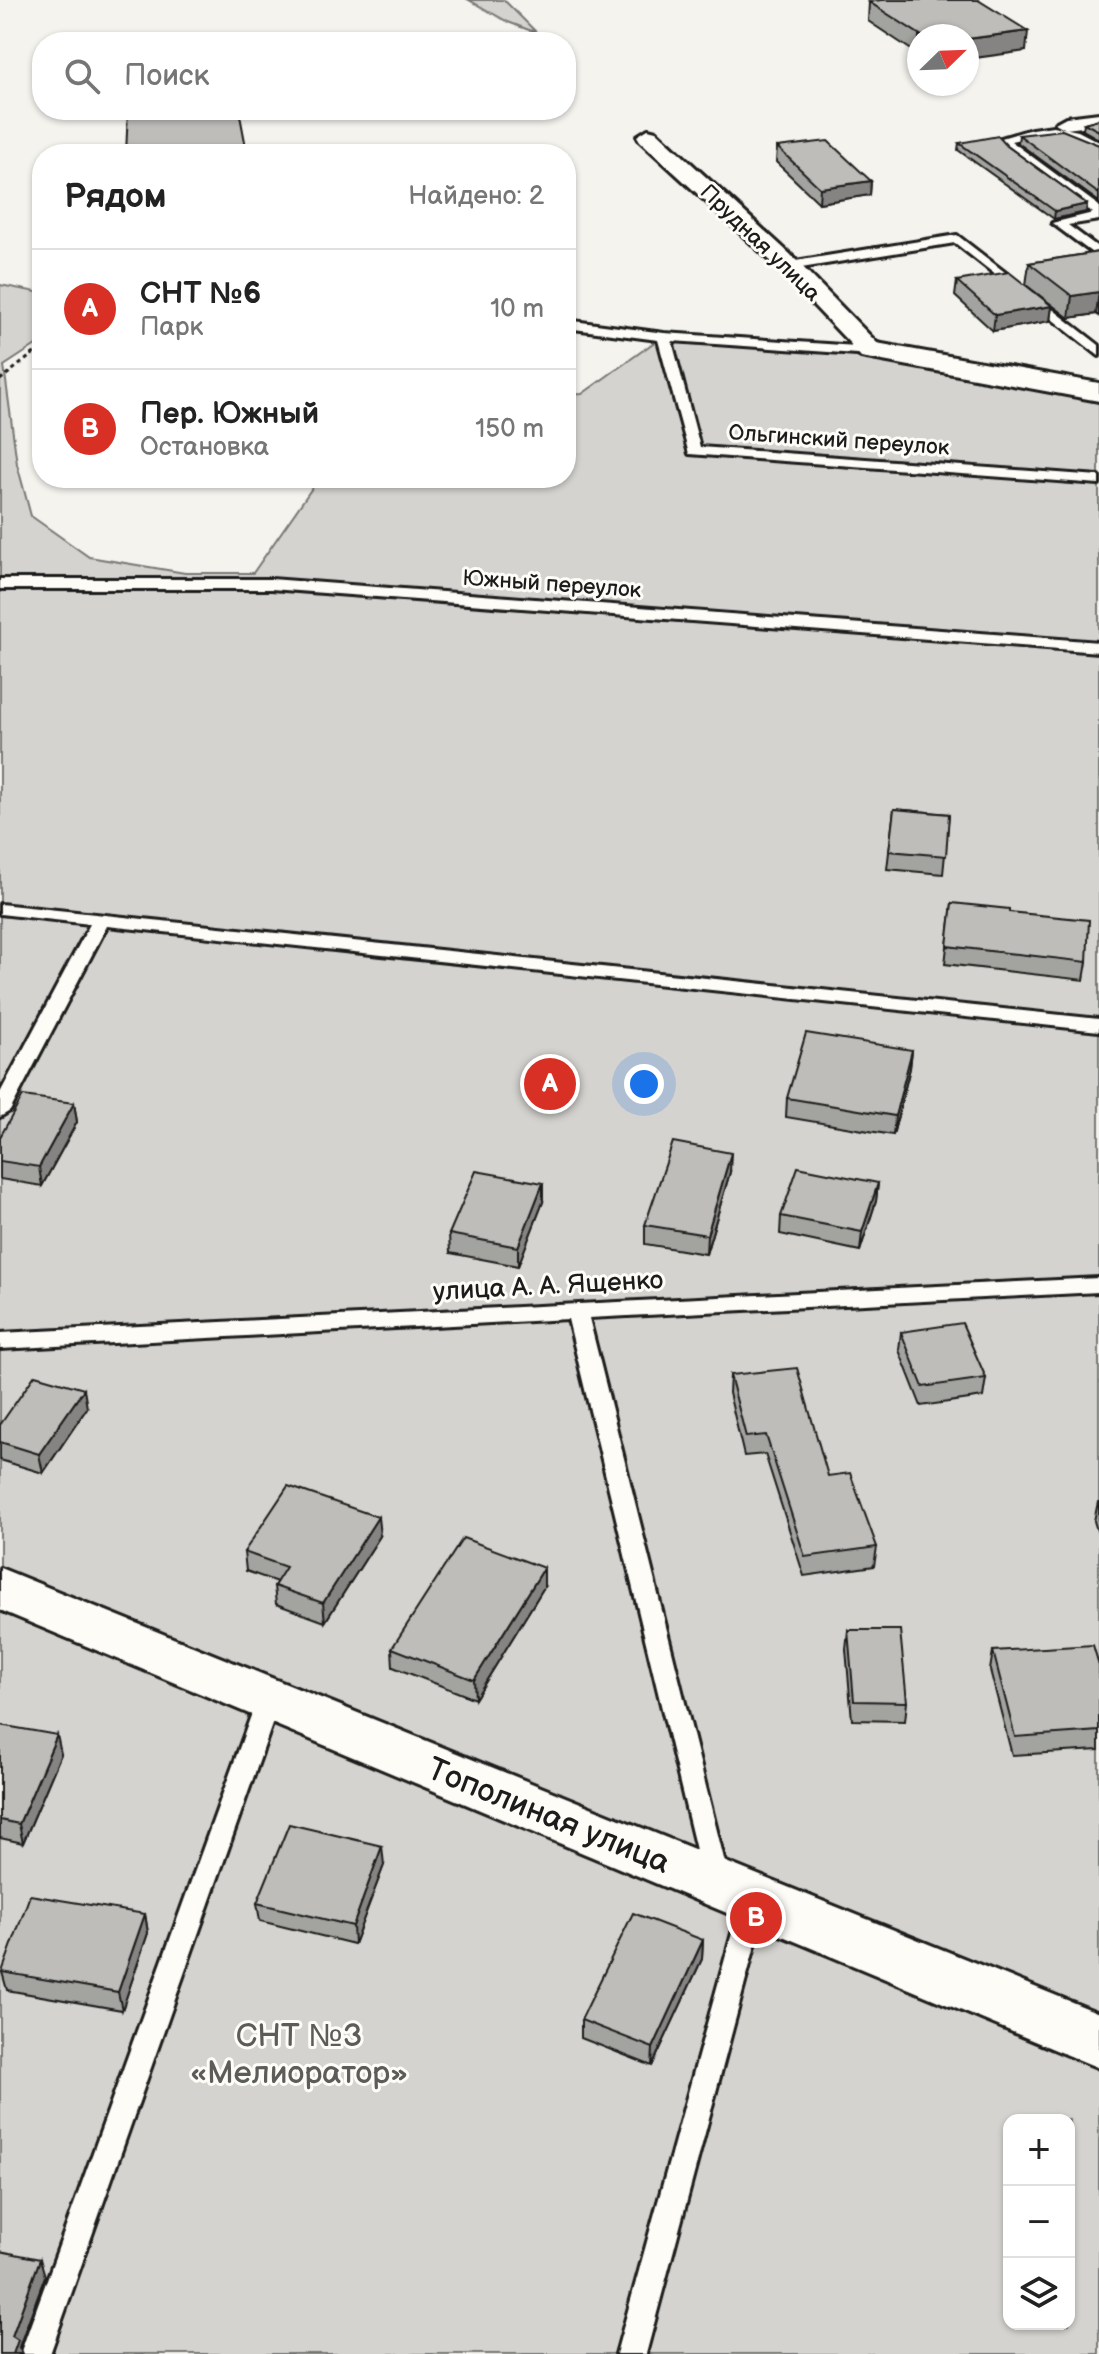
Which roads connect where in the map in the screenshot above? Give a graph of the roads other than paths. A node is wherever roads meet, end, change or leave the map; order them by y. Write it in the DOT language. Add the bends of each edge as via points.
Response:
graph roads {
  1 [pos="1099,119"];
  2 [pos="1066,123"];
  3 [pos="648,136"];
  4 [pos="1099,147"];
  5 [pos="1099,214"];
  6 [pos="1099,254"];
  7 [pos="789,266"];
  8 [pos="576,325"];
  9 [pos="664,337"];
  10 [pos="871,351"];
  11 [pos="1099,352"];
  12 [pos="1099,392"];
  13 [pos="1099,480"];
  14 [pos="0,584"];
  15 [pos="1099,647"];
  16 [pos="0,909"];
  17 [pos="102,919"];
  18 [pos="1099,1025"];
  19 [pos="0,1111"];
  20 [pos="1099,1285"];
  21 [pos="577,1312"];
  22 [pos="0,1341"];
  23 [pos="0,1588"];
  24 [pos="269,1699"];
  25 [pos="736,1891"];
  26 [pos="1099,2041"];
  27 [pos="35,2354"];
  28 [pos="631,2354"];
  1 -- 2 [label="street"];
  3 -- 7 [label="street, Прудная улица"];
  4 -- 5 [label="lane" via="1059,128 1004,139"];
  5 -- 6 [label="lane" via="1058,223"];
  7 -- 10 [label="street, Прудная улица"];
  7 -- 11 [label="lane" via="957,239"];
  8 -- 9 [label="lane"];
  9 -- 10 [label="lane"];
  9 -- 13 [label="lane, Ольгинский переулок" via="694,451"];
  10 -- 12 [label="street"];
  14 -- 15 [label="lane, Южный переулок" via="271,584"];
  16 -- 17 [label="lane"];
  17 -- 18 [label="lane"];
  17 -- 19 [label="lane"];
  20 -- 21 [label="lane, улица А. А. Ященко"];
  21 -- 22 [label="lane, улица А. А. Ященко"];
  21 -- 25 [label="lane"];
  23 -- 24 [label="street, Тополиная улица"];
  24 -- 25 [label="street, Тополиная улица"];
  24 -- 27 [label="lane"];
  25 -- 26 [label="street, Тополиная улица"];
  25 -- 28 [label="lane"];
}
